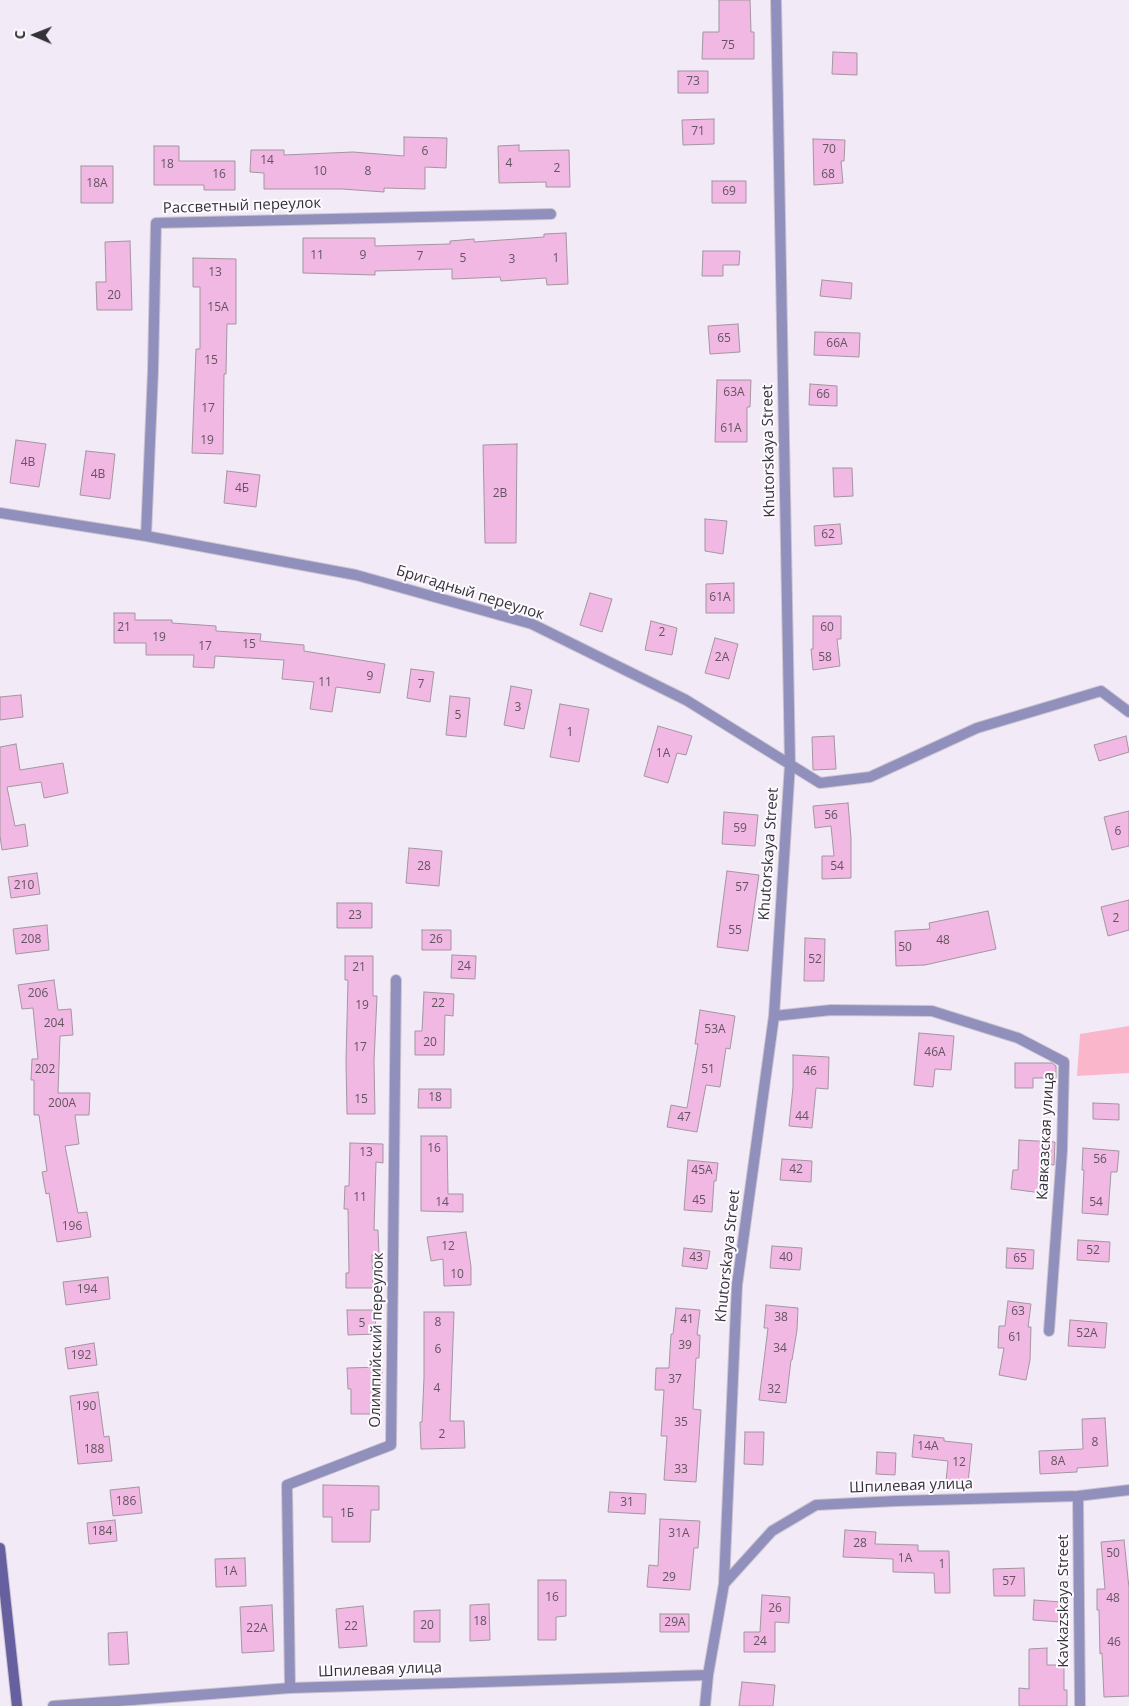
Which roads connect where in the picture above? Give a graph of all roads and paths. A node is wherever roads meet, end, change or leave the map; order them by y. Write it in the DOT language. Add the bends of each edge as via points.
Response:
graph roads {
  1 [pos="776,0"];
  2 [pos="551,214"];
  3 [pos="0,513"];
  4 [pos="146,536"];
  5 [pos="1129,712"];
  6 [pos="790,764"];
  7 [pos="396,980"];
  8 [pos="774,1016"];
  9 [pos="1049,1332"];
  10 [pos="1129,1490"];
  11 [pos="1078,1496"];
  12 [pos="0,1548"];
  13 [pos="724,1584"];
  14 [pos="708,1675"];
  15 [pos="290,1688"];
  16 [pos="17,1706"];
  17 [pos="53,1706"];
  18 [pos="705,1706"];
  19 [pos="1080,1706"];
  1 -- 6 [label="street, Khutorskaya Street"];
  2 -- 4 [label="street, Рассветный переулок" via="156,223"];
  3 -- 4 [label="street, Бригадный переулок"];
  4 -- 6 [label="street, Бригадный переулок" via="356,575 532,624 686,700"];
  5 -- 6 [label="street, Бригадный переулок" via="1101,691 977,728 870,777 820,783"];
  6 -- 8 [label="street, Khutorskaya Street"];
  7 -- 15 [label="street, Олимпийский переулок" via="391,1445 287,1485"];
  8 -- 9 [label="street, Кавказская улица" via="831,1010 932,1011 1018,1038 1064,1062 1062,1151"];
  8 -- 13 [label="street, Khutorskaya Street" via="737,1285"];
  10 -- 11 [label="street, Шпилевая улица"];
  11 -- 13 [label="street, Шпилевая улица" via="816,1505 772,1531"];
  11 -- 19 [label="street, Kavkazskaya Street"];
  12 -- 16 [label="main road"];
  13 -- 14 [label="street, Khutorskaya Street"];
  14 -- 15 [label="street, Шпилевая улица"];
  14 -- 18 [label="street, Khutorskaya Street"];
  15 -- 17 [label="street, Шпилевая улица"];
}
